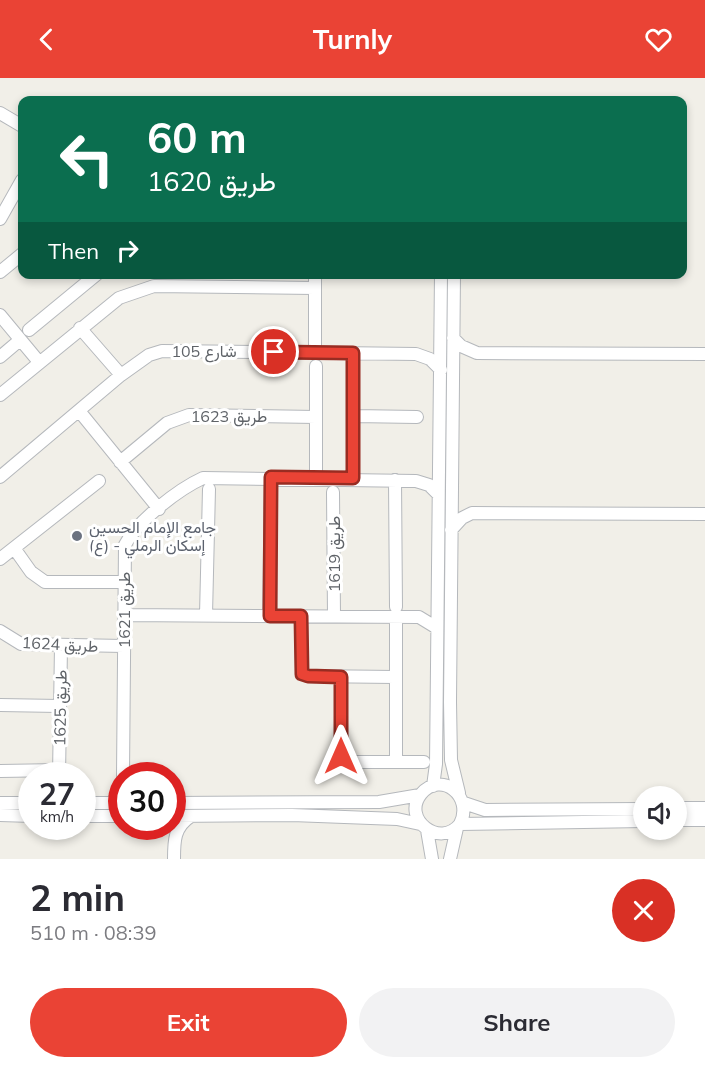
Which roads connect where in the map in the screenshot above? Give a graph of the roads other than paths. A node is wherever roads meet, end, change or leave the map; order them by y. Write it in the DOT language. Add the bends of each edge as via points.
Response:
graph roads {
  1 [pos="0,113"];
  2 [pos="18,124"];
  3 [pos="18,187"];
  4 [pos="0,219"];
  5 [pos="18,257"];
  6 [pos="0,272"];
  7 [pos="91,279"];
  8 [pos="315,279"];
  9 [pos="441,279"];
  10 [pos="453,279"];
  11 [pos="315,288"];
  12 [pos="0,315"];
  13 [pos="80,328"];
  14 [pos="29,330"];
  15 [pos="447,338"];
  16 [pos="20,340"];
  17 [pos="315,352"];
  18 [pos="353,353"];
  19 [pos="477,353"];
  20 [pos="416,354"];
  21 [pos="705,354"];
  22 [pos="0,357"];
  23 [pos="39,362"];
  24 [pos="316,366"];
  25 [pos="447,371"];
  26 [pos="122,375"];
  27 [pos="0,395"];
  28 [pos="80,412"];
  29 [pos="354,416"];
  30 [pos="316,417"];
  31 [pos="417,417"];
  32 [pos="120,462"];
  33 [pos="439,467"];
  34 [pos="0,477"];
  35 [pos="271,477"];
  36 [pos="316,478"];
  37 [pos="353,478"];
  38 [pos="395,480"];
  39 [pos="416,480"];
  40 [pos="99,481"];
  41 [pos="209,489"];
  42 [pos="333,492"];
  43 [pos="445,494"];
  44 [pos="159,509"];
  45 [pos="472,513"];
  46 [pos="705,514"];
  47 [pos="451,530"];
  48 [pos="14,548"];
  49 [pos="0,560"];
  50 [pos="123,582"];
  51 [pos="437,608"];
  52 [pos="396,612"];
  53 [pos="124,615"];
  54 [pos="206,615"];
  55 [pos="270,616"];
  56 [pos="301,616"];
  57 [pos="334,616"];
  58 [pos="419,617"];
  59 [pos="437,628"];
  60 [pos="0,631"];
  61 [pos="62,646"];
  62 [pos="124,646"];
  63 [pos="341,677"];
  64 [pos="395,677"];
  65 [pos="0,705"];
  66 [pos="59,706"];
  67 [pos="59,762"];
  68 [pos="123,762"];
  69 [pos="396,762"];
  70 [pos="424,762"];
  71 [pos="0,771"];
  72 [pos="18,772"];
  73 [pos="433,786"];
  74 [pos="420,795"];
  75 [pos="461,798"];
  76 [pos="0,803"];
  77 [pos="18,803"];
  78 [pos="186,803"];
  79 [pos="687,808"];
  80 [pos="705,808"];
  81 [pos="633,809"];
  82 [pos="0,815"];
  83 [pos="18,816"];
  84 [pos="186,816"];
  85 [pos="191,816"];
  86 [pos="186,820"];
  87 [pos="633,820"];
  88 [pos="687,820"];
  89 [pos="705,820"];
  90 [pos="459,826"];
  91 [pos="424,827"];
  92 [pos="174,840"];
  93 [pos="174,859"];
  94 [pos="432,859"];
  95 [pos="450,859"];
  1 -- 2 [label="street"];
  3 -- 4 [label="street"];
  5 -- 6 [label="street"];
  7 -- 14 [label="street"];
  8 -- 11 [label="street"];
  9 -- 15 [label="street"];
  10 -- 15 [label="street"];
  11 -- 13 [label="street" via="154,286 119,298"];
  11 -- 17 [label="street"];
  12 -- 16 [label="street"];
  13 -- 23 [label="street"];
  13 -- 26 [label="street"];
  15 -- 19 [label="street"];
  15 -- 20 [label="street"];
  15 -- 25 [label="street"];
  16 -- 22 [label="street"];
  16 -- 23 [label="street"];
  17 -- 18 [label="street, شارع 105"];
  17 -- 26 [label="street, شارع 105" via="162,351 149,355"];
  18 -- 20 [label="street, شارع 105"];
  18 -- 29 [label="street"];
  19 -- 21 [label="street"];
  19 -- 25 [label="street"];
  20 -- 25 [label="street"];
  23 -- 27 [label="street"];
  24 -- 30 [label="street"];
  25 -- 33 [label="street"];
  25 -- 43 [label="street"];
  26 -- 28 [label="street, شارع 105"];
  28 -- 32 [label="street"];
  28 -- 34 [label="street, شارع 105"];
  29 -- 31 [label="street"];
  29 -- 37 [label="street"];
  30 -- 32 [label="street, طريق 1623" via="189,415 167,423"];
  30 -- 36 [label="street"];
  32 -- 44 [label="street"];
  33 -- 39 [label="street, طريق 1621"];
  33 -- 43 [label="street"];
  35 -- 36 [label="street, طريق 1621"];
  35 -- 44 [label="street, طريق 1621" via="203,478"];
  35 -- 55 [label="street"];
  36 -- 37 [label="street, طريق 1621"];
  37 -- 38 [label="street, طريق 1621"];
  38 -- 39 [label="street, طريق 1621"];
  38 -- 52 [label="street"];
  39 -- 43 [label="street"];
  40 -- 48 [label="street"];
  41 -- 54 [label="street"];
  42 -- 57 [label="street, طريق 1619"];
  43 -- 45 [label="street"];
  43 -- 47 [label="street"];
  43 -- 51 [label="street"];
  44 -- 50 [label="street, طريق 1621" via="125,544"];
  45 -- 46 [label="street"];
  45 -- 47 [label="street"];
  47 -- 75 [label="street" via="452,760"];
  48 -- 49 [label="street"];
  48 -- 50 [label="street" via="31,572 45,582"];
  50 -- 53 [label="street, طريق 1621"];
  51 -- 58 [label="street, طريق 1619"];
  51 -- 59 [label="street"];
  52 -- 57 [label="street, طريق 1619"];
  52 -- 58 [label="street, طريق 1619"];
  52 -- 64 [label="street"];
  53 -- 54 [label="street, طريق 1619"];
  53 -- 62 [label="street, طريق 1621"];
  54 -- 55 [label="street, طريق 1619"];
  55 -- 56 [label="street, طريق 1619"];
  56 -- 57 [label="street, طريق 1619"];
  56 -- 63 [label="street" via="302,674"];
  58 -- 59 [label="street"];
  59 -- 73 [label="street"];
  60 -- 61 [label="street, طريق 1624" via="21,644"];
  61 -- 62 [label="street, طريق 1624"];
  61 -- 66 [label="street, طريق 1625"];
  62 -- 68 [label="street, طريق 1621"];
  63 -- 64 [label="street"];
  63 -- 69 [label="street" via="343,759"];
  64 -- 69 [label="street"];
  65 -- 66 [label="street"];
  66 -- 67 [label="street, طريق 1625"];
  69 -- 70 [label="street"];
  71 -- 72 [label="street, طريق 1625"];
  73 -- 74 [label="street"];
  73 -- 75 [label="street" via="451,788"];
  74 -- 78 [label="street" via="379,802"];
  74 -- 91 [label="street" via="416,809"];
  75 -- 81 [label="street" via="485,810"];
  75 -- 90 [label="street" via="465,810"];
  76 -- 77 [label="street"];
  79 -- 80 [label="street"];
  82 -- 83 [label="street"];
  84 -- 85 [label="street"];
  85 -- 86 [label="street"];
  85 -- 91 [label="street" via="397,819"];
  87 -- 90 [label="street"];
  88 -- 89 [label="street"];
  90 -- 91 [label="street" via="442,834"];
  90 -- 95 [label="street"];
  91 -- 94 [label="street"];
  92 -- 93 [label="street"];
}
